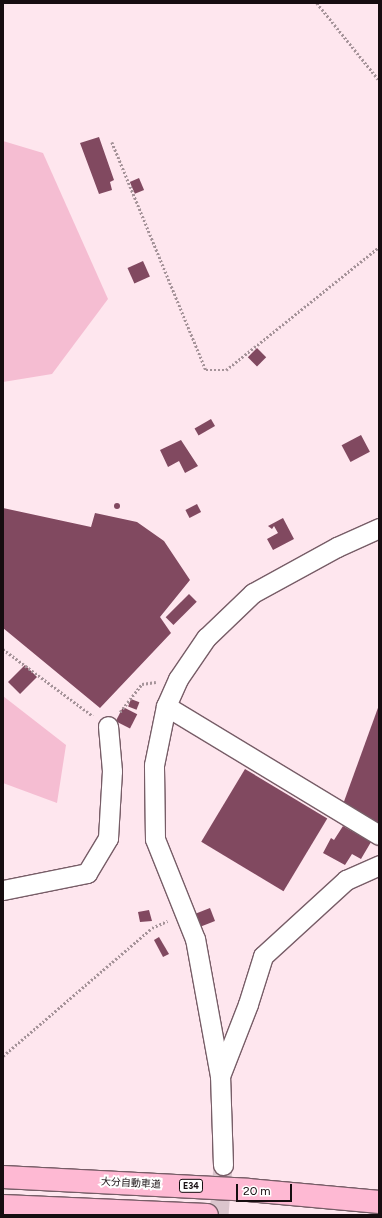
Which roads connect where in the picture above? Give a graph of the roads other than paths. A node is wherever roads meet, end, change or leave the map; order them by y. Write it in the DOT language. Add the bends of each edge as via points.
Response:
graph roads {
  1 [pos="379,528"];
  2 [pos="166,706"];
  3 [pos="108,726"];
  4 [pos="379,835"];
  5 [pos="379,865"];
  6 [pos="3,890"];
  7 [pos="220,1076"];
  8 [pos="223,1165"];
  9 [pos="3,1177"];
  10 [pos="379,1202"];
  11 [pos="3,1206"];
  12 [pos="207,1215"];
  1 -- 2 [label="street" via="253,593 206,638 178,679"];
  2 -- 4 [label="street"];
  2 -- 7 [label="street" via="154,766 155,839 195,939"];
  3 -- 6 [label="street" via="112,771 108,838 87,873"];
  5 -- 7 [label="street" via="346,880 263,956 248,1004"];
  7 -- 8 [label="street"];
  9 -- 10 [label="highway, 大分自動車道 / E34" via="241,1189"];
  11 -- 12 [label="highway"];
}
